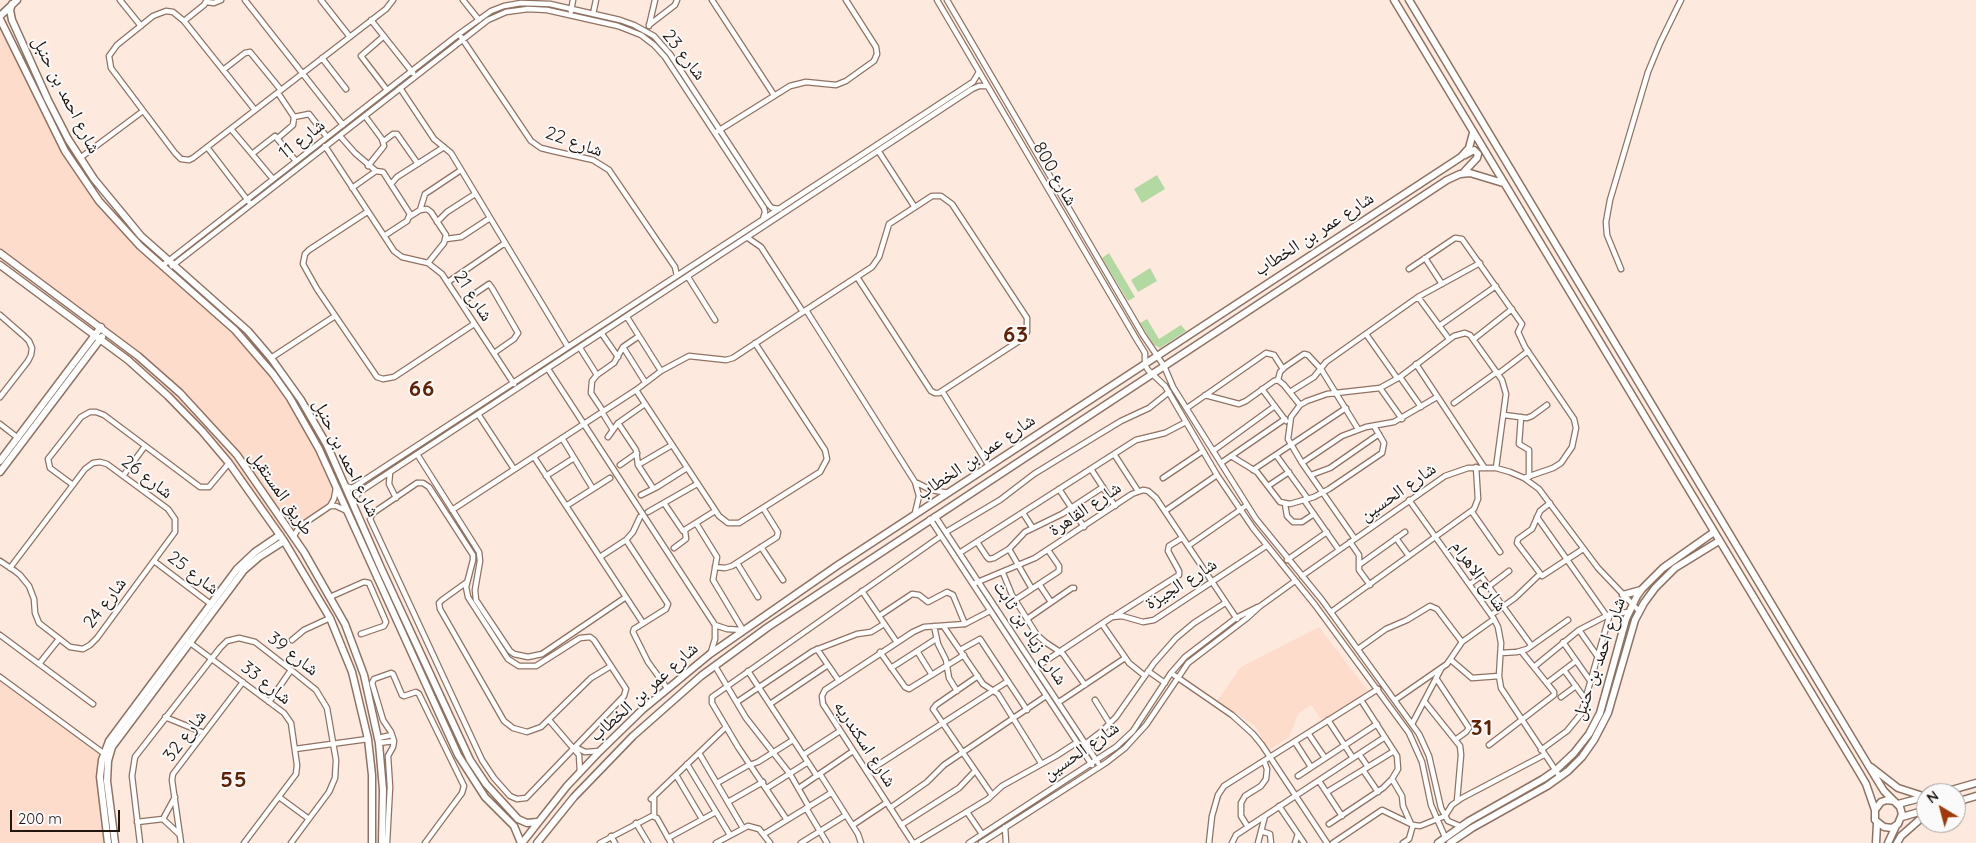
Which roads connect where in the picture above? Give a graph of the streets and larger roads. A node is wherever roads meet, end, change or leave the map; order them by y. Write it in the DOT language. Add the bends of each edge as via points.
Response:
graph roads {
  1 [pos="120,0"];
  2 [pos="221,0"];
  3 [pos="245,0"];
  4 [pos="321,0"];
  5 [pos="392,0"];
  6 [pos="464,0"];
  7 [pos="573,0"];
  8 [pos="596,0"];
  9 [pos="655,0"];
  10 [pos="677,0"];
  11 [pos="712,0"];
  12 [pos="846,0"];
  13 [pos="938,0"];
  14 [pos="947,0"];
  15 [pos="1394,0"];
  16 [pos="1409,0"];
  17 [pos="1681,0"];
  18 [pos="206,1"];
  19 [pos="14,2"];
  20 [pos="521,2"];
  21 [pos="571,9"];
  22 [pos="593,14"];
  23 [pos="570,15"];
  24 [pos="0,17"];
  25 [pos="372,20"];
  26 [pos="479,20"];
  27 [pos="184,21"];
  28 [pos="961,24"];
  29 [pos="649,25"];
  30 [pos="140,26"];
  31 [pos="954,29"];
  32 [pos="648,32"];
  33 [pos="459,34"];
  34 [pos="350,36"];
  35 [pos="384,36"];
  36 [pos="462,40"];
  37 [pos="1438,50"];
  38 [pos="1427,56"];
  39 [pos="322,58"];
  40 [pos="1446,63"];
  41 [pos="1434,68"];
  42 [pos="223,70"];
  43 [pos="412,71"];
  44 [pos="979,72"];
  45 [pos="302,73"];
  46 [pos="416,76"];
  47 [pos="987,86"];
  48 [pos="400,88"];
  49 [pos="346,89"];
  50 [pos="387,90"];
  51 [pos="279,91"];
  52 [pos="774,95"];
  53 [pos="255,110"];
  54 [pos="143,111"];
  55 [pos="365,116"];
  56 [pos="294,117"];
  57 [pos="342,125"];
  58 [pos="908,125"];
  59 [pos="231,129"];
  60 [pos="720,130"];
  61 [pos="912,130"];
  62 [pos="715,133"];
  63 [pos="1473,133"];
  64 [pos="340,136"];
  65 [pos="1027,136"];
  66 [pos="327,137"];
  67 [pos="278,138"];
  68 [pos="1019,140"];
  69 [pos="321,141"];
  70 [pos="384,141"];
  71 [pos="325,147"];
  72 [pos="444,147"];
  73 [pos="207,148"];
  74 [pos="879,152"];
  75 [pos="252,154"];
  76 [pos="1460,157"];
  77 [pos="80,158"];
  78 [pos="296,161"];
  79 [pos="418,164"];
  80 [pos="368,166"];
  81 [pos="461,170"];
  82 [pos="376,171"];
  83 [pos="1463,173"];
  84 [pos="273,179"];
  85 [pos="1503,183"];
  86 [pos="391,184"];
  87 [pos="352,188"];
  88 [pos="475,194"];
  89 [pos="248,200"];
  90 [pos="252,204"];
  91 [pos="914,206"];
  92 [pos="780,209"];
  93 [pos="420,210"];
  94 [pos="368,212"];
  95 [pos="410,217"];
  96 [pos="490,218"];
  97 [pos="763,220"];
  98 [pos="437,222"];
  99 [pos="384,236"];
  100 [pos="748,238"];
  101 [pos="446,240"];
  102 [pos="505,243"];
  103 [pos="180,252"];
  104 [pos="0,253"];
  105 [pos="184,256"];
  106 [pos="1425,258"];
  107 [pos="702,259"];
  108 [pos="171,263"];
  109 [pos="428,263"];
  110 [pos="1480,263"];
  111 [pos="0,265"];
  112 [pos="706,265"];
  113 [pos="1294,265"];
  114 [pos="165,268"];
  115 [pos="1408,269"];
  116 [pos="1622,269"];
  117 [pos="677,276"];
  118 [pos="1301,276"];
  119 [pos="857,277"];
  120 [pos="688,278"];
  121 [pos="448,282"];
  122 [pos="1442,284"];
  123 [pos="1496,286"];
  124 [pos="1418,297"];
  125 [pos="461,303"];
  126 [pos="1591,304"];
  127 [pos="1512,309"];
  128 [pos="623,311"];
  129 [pos="805,311"];
  130 [pos="1580,311"];
  131 [pos="0,315"];
  132 [pos="335,316"];
  133 [pos="1598,317"];
  134 [pos="627,318"];
  135 [pos="715,320"];
  136 [pos="1587,322"];
  137 [pos="474,324"];
  138 [pos="1439,326"];
  139 [pos="104,329"];
  140 [pos="602,334"];
  141 [pos="1366,334"];
  142 [pos="639,336"];
  143 [pos="97,337"];
  144 [pos="1449,339"];
  145 [pos="1474,339"];
  146 [pos="755,343"];
  147 [pos="568,347"];
  148 [pos="623,347"];
  149 [pos="580,348"];
  150 [pos="1528,351"];
  151 [pos="494,353"];
  152 [pos="1156,355"];
  153 [pos="618,357"];
  154 [pos="271,358"];
  155 [pos="1145,363"];
  156 [pos="1416,364"];
  157 [pos="1164,366"];
  158 [pos="548,369"];
  159 [pos="1283,369"];
  160 [pos="1321,369"];
  161 [pos="662,371"];
  162 [pos="1497,372"];
  163 [pos="1152,374"];
  164 [pos="597,375"];
  165 [pos="1398,378"];
  166 [pos="1278,380"];
  167 [pos="645,382"];
  168 [pos="513,383"];
  169 [pos="1172,384"];
  170 [pos="1380,388"];
  171 [pos="517,389"];
  172 [pos="636,390"];
  173 [pos="1167,390"];
  174 [pos="1262,390"];
  175 [pos="942,391"];
  176 [pos="1290,392"];
  177 [pos="1337,394"];
  178 [pos="1206,395"];
  179 [pos="0,397"];
  180 [pos="1437,397"];
  181 [pos="1454,403"];
  182 [pos="645,404"];
  183 [pos="1300,405"];
  184 [pos="1547,405"];
  185 [pos="1275,406"];
  186 [pos="1186,408"];
  187 [pos="1346,408"];
  188 [pos="1421,408"];
  189 [pos="602,412"];
  190 [pos="478,414"];
  191 [pos="1504,415"];
  192 [pos="1521,418"];
  193 [pos="1285,419"];
  194 [pos="1402,419"];
  195 [pos="1186,422"];
  196 [pos="618,423"];
  197 [pos="0,424"];
  198 [pos="584,424"];
  199 [pos="1289,424"];
  200 [pos="1374,426"];
  201 [pos="1358,429"];
  202 [pos="613,430"];
  203 [pos="1379,434"];
  204 [pos="608,436"];
  205 [pos="18,438"];
  206 [pos="562,438"];
  207 [pos="1031,438"];
  208 [pos="327,445"];
  209 [pos="672,445"];
  210 [pos="1290,445"];
  211 [pos="145,446"];
  212 [pos="413,448"];
  213 [pos="13,449"];
  214 [pos="319,449"];
  215 [pos="1038,449"];
  216 [pos="1203,451"];
  217 [pos="1213,451"];
  218 [pos="637,454"];
  219 [pos="1114,454"];
  220 [pos="417,455"];
  221 [pos="1276,455"];
  222 [pos="1231,456"];
  223 [pos="534,457"];
  224 [pos="574,458"];
  225 [pos="0,461"];
  226 [pos="229,463"];
  227 [pos="1221,463"];
  228 [pos="1302,463"];
  229 [pos="620,465"];
  230 [pos="638,465"];
  231 [pos="989,466"];
  232 [pos="1476,467"];
  233 [pos="1484,467"];
  234 [pos="687,468"];
  235 [pos="1496,468"];
  236 [pos="1091,469"];
  237 [pos="514,470"];
  238 [pos="1253,470"];
  239 [pos="0,472"];
  240 [pos="391,472"];
  241 [pos="1289,472"];
  242 [pos="1217,475"];
  243 [pos="123,476"];
  244 [pos="546,476"];
  245 [pos="1311,476"];
  246 [pos="610,478"];
  247 [pos="1163,478"];
  248 [pos="1527,478"];
  249 [pos="375,482"];
  250 [pos="915,482"];
  251 [pos="697,484"];
  252 [pos="73,485"];
  253 [pos="357,485"];
  254 [pos="336,486"];
  255 [pos="345,486"];
  256 [pos="1268,486"];
  257 [pos="389,487"];
  258 [pos="1103,487"];
  259 [pos="653,488"];
  260 [pos="593,489"];
  261 [pos="1059,489"];
  262 [pos="263,491"];
  263 [pos="361,491"];
  264 [pos="1138,491"];
  265 [pos="949,492"];
  266 [pos="1323,492"];
  267 [pos="641,495"];
  268 [pos="254,497"];
  269 [pos="396,498"];
  270 [pos="1306,500"];
  271 [pos="1409,500"];
  272 [pos="664,503"];
  273 [pos="1550,503"];
  274 [pos="1285,504"];
  275 [pos="353,505"];
  276 [pos="1247,505"];
  277 [pos="330,506"];
  278 [pos="566,506"];
  279 [pos="1115,506"];
  280 [pos="763,508"];
  281 [pos="1071,508"];
  282 [pos="452,510"];
  283 [pos="1240,510"];
  284 [pos="348,511"];
  285 [pos="715,511"];
  286 [pos="1165,511"];
  287 [pos="648,512"];
  288 [pos="1472,512"];
  289 [pos="1022,513"];
  290 [pos="1314,514"];
  291 [pos="914,516"];
  292 [pos="640,517"];
  293 [pos="933,518"];
  294 [pos="1537,518"];
  295 [pos="696,523"];
  296 [pos="299,527"];
  297 [pos="1084,527"];
  298 [pos="289,528"];
  299 [pos="1032,528"];
  300 [pos="685,530"];
  301 [pos="946,532"];
  302 [pos="1327,532"];
  303 [pos="1405,532"];
  304 [pos="1714,532"];
  305 [pos="294,536"];
  306 [pos="941,536"];
  307 [pos="282,538"];
  308 [pos="1182,538"];
  309 [pos="1396,538"];
  310 [pos="1436,538"];
  311 [pos="626,540"];
  312 [pos="1353,540"];
  313 [pos="1719,541"];
  314 [pos="977,542"];
  315 [pos="1188,546"];
  316 [pos="1266,546"];
  317 [pos="761,547"];
  318 [pos="674,548"];
  319 [pos="1583,548"];
  320 [pos="1009,549"];
  321 [pos="1048,550"];
  322 [pos="1339,550"];
  323 [pos="961,552"];
  324 [pos="1500,552"];
  325 [pos="1409,556"];
  326 [pos="600,557"];
  327 [pos="1287,560"];
  328 [pos="1567,560"];
  329 [pos="0,561"];
  330 [pos="154,561"];
  331 [pos="737,563"];
  332 [pos="1359,565"];
  333 [pos="1018,566"];
  334 [pos="715,567"];
  335 [pos="10,568"];
  336 [pos="378,570"];
  337 [pos="1509,571"];
  338 [pos="1003,573"];
  339 [pos="1540,574"];
  340 [pos="1302,576"];
  341 [pos="320,578"];
  342 [pos="783,580"];
  343 [pos="1295,581"];
  344 [pos="467,582"];
  345 [pos="980,582"];
  346 [pos="1212,582"];
  347 [pos="311,584"];
  348 [pos="973,584"];
  349 [pos="1039,584"];
  350 [pos="1470,584"];
  351 [pos="1370,585"];
  352 [pos="1488,587"];
  353 [pos="806,588"];
  354 [pos="1074,588"];
  355 [pos="1032,589"];
  356 [pos="1642,589"];
  357 [pos="862,591"];
  358 [pos="797,594"];
  359 [pos="1623,595"];
  360 [pos="330,597"];
  361 [pos="626,597"];
  362 [pos="758,597"];
  363 [pos="812,597"];
  364 [pos="1015,600"];
  365 [pos="1051,602"];
  366 [pos="1226,603"];
  367 [pos="802,604"];
  368 [pos="212,605"];
  369 [pos="1259,607"];
  370 [pos="1503,607"];
  371 [pos="1631,609"];
  372 [pos="990,611"];
  373 [pos="1639,611"];
  374 [pos="1331,612"];
  375 [pos="1608,615"];
  376 [pos="879,616"];
  377 [pos="1115,616"];
  378 [pos="1493,617"];
  379 [pos="330,618"];
  380 [pos="1236,618"];
  381 [pos="1027,619"];
  382 [pos="1568,620"];
  383 [pos="643,623"];
  384 [pos="884,624"];
  385 [pos="964,624"];
  386 [pos="1102,624"];
  387 [pos="1240,624"];
  388 [pos="715,625"];
  389 [pos="934,626"];
  390 [pos="944,627"];
  391 [pos="743,630"];
  392 [pos="1579,630"];
  393 [pos="361,634"];
  394 [pos="0,636"];
  395 [pos="59,639"];
  396 [pos="936,639"];
  397 [pos="187,640"];
  398 [pos="292,640"];
  399 [pos="896,642"];
  400 [pos="1462,642"];
  401 [pos="1563,642"];
  402 [pos="1531,645"];
  403 [pos="1796,646"];
  404 [pos="817,649"];
  405 [pos="1358,649"];
  406 [pos="960,650"];
  407 [pos="1786,650"];
  408 [pos="917,651"];
  409 [pos="1060,651"];
  410 [pos="1521,651"];
  411 [pos="880,652"];
  412 [pos="1501,653"];
  413 [pos="710,654"];
  414 [pos="964,655"];
  415 [pos="1598,657"];
  416 [pos="1802,657"];
  417 [pos="211,658"];
  418 [pos="1125,658"];
  419 [pos="1451,660"];
  420 [pos="1576,661"];
  421 [pos="1794,662"];
  422 [pos="39,664"];
  423 [pos="828,665"];
  424 [pos="947,665"];
  425 [pos="611,666"];
  426 [pos="714,666"];
  427 [pos="1442,667"];
  428 [pos="1534,667"];
  429 [pos="891,668"];
  430 [pos="1036,668"];
  431 [pos="291,670"];
  432 [pos="1564,670"];
  433 [pos="748,671"];
  434 [pos="1030,672"];
  435 [pos="1147,673"];
  436 [pos="1171,673"];
  437 [pos="932,675"];
  438 [pos="978,676"];
  439 [pos="1499,676"];
  440 [pos="0,677"];
  441 [pos="1177,677"];
  442 [pos="1379,678"];
  443 [pos="1436,678"];
  444 [pos="839,680"];
  445 [pos="1008,681"];
  446 [pos="243,682"];
  447 [pos="1373,682"];
  448 [pos="1591,682"];
  449 [pos="1165,683"];
  450 [pos="1547,683"];
  451 [pos="1085,685"];
  452 [pos="727,686"];
  453 [pos="1576,686"];
  454 [pos="758,687"];
  455 [pos="667,688"];
  456 [pos="1378,689"];
  457 [pos="957,691"];
  458 [pos="993,691"];
  459 [pos="1046,696"];
  460 [pos="1561,697"];
  461 [pos="1095,700"];
  462 [pos="1361,700"];
  463 [pos="1395,700"];
  464 [pos="1586,700"];
  465 [pos="1424,701"];
  466 [pos="269,702"];
  467 [pos="737,702"];
  468 [pos="1059,702"];
  469 [pos="93,704"];
  470 [pos="770,704"];
  471 [pos="642,710"];
  472 [pos="1027,710"];
  473 [pos="165,717"];
  474 [pos="1014,719"];
  475 [pos="548,720"];
  476 [pos="650,720"];
  477 [pos="1328,720"];
  478 [pos="1522,720"];
  479 [pos="942,724"];
  480 [pos="1110,724"];
  481 [pos="1377,724"];
  482 [pos="1412,724"];
  483 [pos="726,727"];
  484 [pos="624,728"];
  485 [pos="840,731"];
  486 [pos="204,733"];
  487 [pos="1308,733"];
  488 [pos="633,736"];
  489 [pos="1385,737"];
  490 [pos="393,738"];
  491 [pos="368,739"];
  492 [pos="793,740"];
  493 [pos="1455,740"];
  494 [pos="379,741"];
  495 [pos="1294,742"];
  496 [pos="333,743"];
  497 [pos="1076,743"];
  498 [pos="1086,744"];
  499 [pos="1345,745"];
  500 [pos="1489,745"];
  501 [pos="573,747"];
  502 [pos="294,749"];
  503 [pos="600,751"];
  504 [pos="853,751"];
  505 [pos="1394,751"];
  506 [pos="774,752"];
  507 [pos="1543,752"];
  508 [pos="699,753"];
  509 [pos="962,753"];
  510 [pos="1359,754"];
  511 [pos="107,755"];
  512 [pos="803,755"];
  513 [pos="1270,757"];
  514 [pos="1325,758"];
  515 [pos="1353,758"];
  516 [pos="1096,760"];
  517 [pos="1264,760"];
  518 [pos="808,762"];
  519 [pos="1041,763"];
  520 [pos="1867,763"];
  521 [pos="687,764"];
  522 [pos="751,764"];
  523 [pos="1091,764"];
  524 [pos="1100,766"];
  525 [pos="1311,767"];
  526 [pos="1095,769"];
  527 [pos="1365,769"];
  528 [pos="1556,770"];
  529 [pos="975,771"];
  530 [pos="580,772"];
  531 [pos="867,772"];
  532 [pos="790,774"];
  533 [pos="676,775"];
  534 [pos="818,775"];
  535 [pos="1298,776"];
  536 [pos="1560,777"];
  537 [pos="1876,778"];
  538 [pos="1392,779"];
  539 [pos="1319,781"];
  540 [pos="763,782"];
  541 [pos="717,784"];
  542 [pos="1866,784"];
  543 [pos="767,788"];
  544 [pos="799,788"];
  545 [pos="831,792"];
  546 [pos="1327,792"];
  547 [pos="1378,792"];
  548 [pos="1916,794"];
  549 [pos="992,795"];
  550 [pos="1296,796"];
  551 [pos="175,797"];
  552 [pos="279,797"];
  553 [pos="1916,799"];
  554 [pos="1457,801"];
  555 [pos="728,802"];
  556 [pos="886,802"];
  557 [pos="1896,802"];
  558 [pos="1279,806"];
  559 [pos="807,807"];
  560 [pos="890,808"];
  561 [pos="1875,810"];
  562 [pos="716,812"];
  563 [pos="967,812"];
  564 [pos="1916,814"];
  565 [pos="846,815"];
  566 [pos="654,816"];
  567 [pos="1265,816"];
  568 [pos="1342,816"];
  569 [pos="1444,816"];
  570 [pos="1902,817"];
  571 [pos="163,819"];
  572 [pos="309,819"];
  573 [pos="702,819"];
  574 [pos="1436,819"];
  575 [pos="787,820"];
  576 [pos="137,822"];
  577 [pos="537,822"];
  578 [pos="1916,822"];
  579 [pos="636,823"];
  580 [pos="1877,823"];
  581 [pos="1329,824"];
  582 [pos="853,825"];
  583 [pos="901,825"];
  584 [pos="1412,825"];
  585 [pos="1460,826"];
  586 [pos="1896,826"];
  587 [pos="1248,827"];
  588 [pos="743,828"];
  589 [pos="1005,828"];
  590 [pos="1261,831"];
  591 [pos="545,832"];
  592 [pos="820,832"];
  593 [pos="764,834"];
  594 [pos="982,834"];
  595 [pos="1298,834"];
  596 [pos="180,835"];
  597 [pos="730,835"];
  598 [pos="611,836"];
  599 [pos="1445,837"];
  600 [pos="668,838"];
  601 [pos="987,839"];
  602 [pos="108,843"];
  603 [pos="115,843"];
  604 [pos="140,843"];
  605 [pos="181,843"];
  606 [pos="244,843"];
  607 [pos="291,843"];
  608 [pos="372,843"];
  609 [pos="382,843"];
  610 [pos="387,843"];
  611 [pos="425,843"];
  612 [pos="521,843"];
  613 [pos="536,843"];
  614 [pos="546,843"];
  615 [pos="600,843"];
  616 [pos="615,843"];
  617 [pos="648,843"];
  618 [pos="670,843"];
  619 [pos="716,843"];
  620 [pos="770,843"];
  621 [pos="801,843"];
  622 [pos="827,843"];
  623 [pos="861,843"];
  624 [pos="914,843"];
  625 [pos="970,843"];
  626 [pos="981,843"];
  627 [pos="993,843"];
  628 [pos="1006,843"];
  629 [pos="1209,843"];
  630 [pos="1232,843"];
  631 [pos="1258,843"];
  632 [pos="1271,843"];
  633 [pos="1295,843"];
  634 [pos="1304,843"];
  635 [pos="1327,843"];
  636 [pos="1333,843"];
  637 [pos="1403,843"];
  638 [pos="1438,843"];
  639 [pos="1450,843"];
  640 [pos="1876,843"];
  641 [pos="1888,843"];
  642 [pos="1897,843"];
  1 -- 30 [label="street"];
  2 -- 18 [label="street" via="214,3"];
  3 -- 45 [label="street"];
  4 -- 34 [label="street"];
  5 -- 25 [label="street"];
  6 -- 26 [label="street"];
  7 -- 21 [label="street"];
  8 -- 22 [label="street"];
  9 -- 29 [label="street"];
  10 -- 29 [label="street"];
  11 -- 52 [label="street"];
  12 -- 52 [label="street" via="876,47 874,61 842,84 831,86 800,82"];
  13 -- 31 [label="street, شارع 800"];
  14 -- 28 [label="street, شارع 800"];
  15 -- 38 [label="street"];
  16 -- 37 [label="street"];
  17 -- 116 [label="street" via="1648,72 1610,200 1607,236"];
  18 -- 27 [label="street"];
  19 -- 24 [label="street"];
  19 -- 77 [label="street, شارع احمد بن حنبل" via="10,10 12,20 58,120"];
  20 -- 21 [label="street, شارع 23"];
  20 -- 26 [label="street, شارع 23" via="497,8"];
  21 -- 22 [label="street, شارع 23"];
  21 -- 23 [label="street"];
  22 -- 32 [label="street, شارع 23" via="627,22"];
  23 -- 36 [label="street, شارع 23" via="538,9 506,12 488,20"];
  23 -- 62 [label="street, شارع 23" via="626,28 648,40 665,57"];
  24 -- 114 [label="street, شارع احمد بن حنبل" via="54,131 81,177 118,224"];
  25 -- 34 [label="street"];
  25 -- 35 [label="street"];
  26 -- 33 [label="street, شارع 23"];
  27 -- 30 [label="street" via="166,11"];
  27 -- 42 [label="street"];
  28 -- 31 [label="street"];
  28 -- 65 [label="street, شارع 800"];
  29 -- 32 [label="street"];
  30 -- 54 [label="street" via="112,50 109,62"];
  31 -- 44 [label="street, شارع 800"];
  32 -- 60 [label="street, شارع 23" via="670,54"];
  33 -- 36 [label="street, شارع 22"];
  33 -- 43 [label="street, شارع 11"];
  34 -- 39 [label="street"];
  35 -- 43 [label="street"];
  35 -- 50 [label="street" via="361,56"];
  36 -- 46 [label="street, شارع 11"];
  36 -- 117 [label="street, شارع 22" via="531,141 541,148 593,160 609,170"];
  37 -- 38 [label="street"];
  37 -- 40 [label="street"];
  38 -- 41 [label="street"];
  39 -- 45 [label="street"];
  39 -- 49 [label="street"];
  40 -- 41 [label="street" via="1439,63"];
  40 -- 126 [label="street"];
  41 -- 63 [label="street"];
  42 -- 51 [label="street" via="250,52"];
  42 -- 53 [label="street"];
  43 -- 46 [label="street"];
  43 -- 50 [label="street, شارع 11"];
  44 -- 47 [label="street, شارع 800"];
  44 -- 58 [label="street" via="973,82"];
  45 -- 51 [label="street"];
  45 -- 57 [label="street"];
  46 -- 48 [label="street, شارع 11"];
  47 -- 61 [label="street" via="976,87"];
  47 -- 68 [label="street, شارع 800"];
  48 -- 55 [label="street, شارع 11"];
  48 -- 72 [label="street" via="431,134"];
  50 -- 57 [label="street, شارع 11"];
  51 -- 53 [label="street"];
  51 -- 56 [label="street"];
  52 -- 60 [label="street"];
  53 -- 59 [label="street"];
  54 -- 73 [label="street" via="180,159 193,158"];
  54 -- 77 [label="street"];
  55 -- 64 [label="street, شارع 11"];
  55 -- 70 [label="street"];
  56 -- 66 [label="street" via="309,114"];
  56 -- 67 [label="street" via="293,125"];
  57 -- 66 [label="street, شارع 11"];
  58 -- 61 [label="street"];
  58 -- 92 [label="street"];
  59 -- 73 [label="street"];
  59 -- 75 [label="street"];
  60 -- 62 [label="street"];
  60 -- 92 [label="street, شارع 23" via="769,205"];
  61 -- 74 [label="street"];
  62 -- 97 [label="street, شارع 23" via="764,208"];
  63 -- 76 [label="street, شارع عمر بن الخطاب" via="1469,148"];
  63 -- 85 [label="street"];
  64 -- 71 [label="street, شارع 11"];
  64 -- 80 [label="street"];
  65 -- 68 [label="street"];
  65 -- 152 [label="street, شارع 800"];
  66 -- 69 [label="street, شارع 11"];
  67 -- 75 [label="street" via="273,137"];
  67 -- 78 [label="street"];
  68 -- 155 [label="street, شارع 800" via="1143,351"];
  69 -- 71 [label="street, شارع 21"];
  69 -- 78 [label="street, شارع 11"];
  70 -- 79 [label="street" via="397,134"];
  70 -- 80 [label="street" via="382,150"];
  71 -- 87 [label="street, شارع 21"];
  71 -- 90 [label="street, شارع 11"];
  72 -- 79 [label="street"];
  72 -- 81 [label="street"];
  73 -- 89 [label="street"];
  74 -- 91 [label="street"];
  74 -- 100 [label="street"];
  75 -- 84 [label="street"];
  76 -- 83 [label="street" via="1474,150 1478,154"];
  76 -- 113 [label="street, شارع عمر بن الخطاب"];
  77 -- 108 [label="street, شارع احمد بن حنبل" via="120,212"];
  78 -- 84 [label="street, شارع 11"];
  79 -- 86 [label="street"];
  80 -- 82 [label="street"];
  81 -- 88 [label="street"];
  81 -- 93 [label="street" via="425,194"];
  82 -- 86 [label="street" via="384,172"];
  82 -- 87 [label="street"];
  83 -- 85 [label="street"];
  83 -- 118 [label="street, شارع عمر بن الخطاب" via="1447,180"];
  84 -- 89 [label="street, شارع 11"];
  85 -- 130 [label="street"];
  86 -- 95 [label="street"];
  87 -- 94 [label="street, شارع 21"];
  88 -- 96 [label="street"];
  88 -- 98 [label="street"];
  89 -- 90 [label="street"];
  89 -- 103 [label="street, شارع 11"];
  90 -- 105 [label="street, شارع 11"];
  91 -- 119 [label="street" via="892,222 886,230 877,261"];
  91 -- 175 [label="street" via="932,196 949,200 1028,322 1028,332 1022,340"];
  92 -- 97 [label="street"];
  93 -- 95 [label="street"];
  93 -- 98 [label="street" via="431,212"];
  94 -- 99 [label="street, شارع 21"];
  94 -- 132 [label="street" via="316,244 304,258 307,274"];
  95 -- 99 [label="street"];
  96 -- 101 [label="street" via="461,237"];
  96 -- 102 [label="street"];
  97 -- 107 [label="street"];
  98 -- 101 [label="street"];
  99 -- 109 [label="street, شارع 21" via="402,257"];
  100 -- 112 [label="street"];
  100 -- 129 [label="street" via="761,247"];
  101 -- 109 [label="street"];
  102 -- 121 [label="street"];
  102 -- 147 [label="street"];
  103 -- 105 [label="street"];
  103 -- 108 [label="street, شارع 11"];
  104 -- 139 [label="street, طريق المستقبل"];
  105 -- 108 [label="street, شارع 11"];
  106 -- 110 [label="street" via="1458,238 1464,241"];
  106 -- 115 [label="street"];
  106 -- 122 [label="street"];
  107 -- 112 [label="street"];
  107 -- 117 [label="street"];
  108 -- 114 [label="street, شارع 11"];
  108 -- 154 [label="street, شارع احمد بن حنبل" via="231,315"];
  109 -- 121 [label="street, شارع 21" via="438,269"];
  110 -- 122 [label="street"];
  110 -- 123 [label="street"];
  111 -- 143 [label="street, طريق المستقبل"];
  112 -- 120 [label="street"];
  113 -- 118 [label="street"];
  113 -- 152 [label="street, شارع عمر بن الخطاب"];
  114 -- 214 [label="street, شارع احمد بن حنبل" via="214,310 255,352 290,398"];
  117 -- 128 [label="street"];
  118 -- 157 [label="street, شارع عمر بن الخطاب"];
  119 -- 129 [label="street"];
  119 -- 175 [label="street" via="931,391 937,394"];
  120 -- 134 [label="street"];
  120 -- 135 [label="street"];
  121 -- 125 [label="street, شارع 21"];
  122 -- 124 [label="street"];
  123 -- 127 [label="street"];
  123 -- 138 [label="street"];
  124 -- 138 [label="street"];
  124 -- 141 [label="street"];
  125 -- 137 [label="street, شارع 21"];
  125 -- 151 [label="street" via="489,284 492,288 518,333"];
  126 -- 130 [label="street"];
  126 -- 133 [label="street"];
  127 -- 145 [label="street"];
  127 -- 150 [label="street" via="1522,324 1518,332"];
  128 -- 134 [label="street"];
  128 -- 147 [label="street"];
  129 -- 146 [label="street"];
  129 -- 250 [label="street"];
  130 -- 136 [label="street"];
  131 -- 179 [label="street" via="29,341 32,348 28,362"];
  132 -- 137 [label="street" via="372,372 383,379 394,377"];
  132 -- 154 [label="street"];
  133 -- 136 [label="street" via="1591,316"];
  133 -- 403 [label="street"];
  134 -- 140 [label="street"];
  134 -- 142 [label="street"];
  136 -- 304 [label="street"];
  137 -- 151 [label="street, شارع 21"];
  138 -- 144 [label="street"];
  139 -- 143 [label="street"];
  139 -- 262 [label="street, طريق المستقبل" via="156,370 198,411 237,455"];
  140 -- 149 [label="street"];
  140 -- 153 [label="street"];
  141 -- 160 [label="street"];
  141 -- 165 [label="street"];
  142 -- 148 [label="street"];
  142 -- 161 [label="street"];
  143 -- 205 [label="street"];
  143 -- 213 [label="street"];
  143 -- 226 [label="street, طريق المستقبل" via="168,396"];
  144 -- 145 [label="street" via="1465,333"];
  144 -- 156 [label="street"];
  145 -- 162 [label="street"];
  146 -- 161 [label="street" via="730,359 689,356"];
  146 -- 280 [label="street" via="825,450 827,459 820,472"];
  147 -- 168 [label="street"];
  148 -- 153 [label="street"];
  148 -- 167 [label="street"];
  149 -- 158 [label="street"];
  149 -- 164 [label="street"];
  150 -- 162 [label="street"];
  150 -- 248 [label="street" via="1574,418 1576,428 1572,447 1561,462"];
  151 -- 168 [label="street, شارع 21"];
  152 -- 155 [label="street, شارع عمر بن الخطاب"];
  152 -- 157 [label="street, شارع 800"];
  153 -- 164 [label="street" via="614,364"];
  154 -- 208 [label="street, شارع احمد بن حنبل" via="302,400"];
  155 -- 163 [label="street, شارع 800"];
  155 -- 207 [label="street, شارع عمر بن الخطاب"];
  156 -- 165 [label="street"];
  156 -- 180 [label="street"];
  157 -- 163 [label="street, شارع عمر بن الخطاب"];
  157 -- 169 [label="street, شارع 800"];
  158 -- 171 [label="street"];
  158 -- 198 [label="street"];
  159 -- 160 [label="street" via="1306,354"];
  159 -- 166 [label="street"];
  159 -- 178 [label="street" via="1274,355 1266,353"];
  160 -- 176 [label="street"];
  160 -- 177 [label="street"];
  161 -- 167 [label="street"];
  162 -- 181 [label="street"];
  162 -- 191 [label="street" via="1505,386"];
  163 -- 173 [label="street, شارع 800"];
  163 -- 215 [label="street, شارع عمر بن الخطاب"];
  164 -- 189 [label="street" via="590,389"];
  165 -- 170 [label="street"];
  165 -- 188 [label="street"];
  166 -- 174 [label="street"];
  166 -- 176 [label="street"];
  167 -- 172 [label="street"];
  168 -- 171 [label="street, شارع 21"];
  168 -- 212 [label="street"];
  169 -- 173 [label="street"];
  169 -- 186 [label="street, شارع 800"];
  170 -- 177 [label="street"];
  170 -- 194 [label="street"];
  171 -- 190 [label="street"];
  172 -- 182 [label="street"];
  172 -- 189 [label="street"];
  173 -- 195 [label="street, شارع 800"];
  173 -- 301 [label="street" via="1149,408 1065,455"];
  174 -- 178 [label="street" via="1239,404"];
  174 -- 185 [label="street"];
  175 -- 231 [label="street"];
  176 -- 183 [label="street"];
  177 -- 183 [label="street" via="1317,397"];
  177 -- 187 [label="street"];
  178 -- 186 [label="street"];
  180 -- 188 [label="street"];
  180 -- 233 [label="street"];
  182 -- 196 [label="street"];
  182 -- 209 [label="street"];
  183 -- 199 [label="street"];
  184 -- 192 [label="street" via="1532,416"];
  185 -- 193 [label="street"];
  185 -- 217 [label="street"];
  186 -- 217 [label="street, شارع 800"];
  187 -- 201 [label="street"];
  187 -- 210 [label="street"];
  188 -- 194 [label="street"];
  189 -- 198 [label="street"];
  189 -- 202 [label="street"];
  190 -- 220 [label="street"];
  190 -- 237 [label="street"];
  191 -- 192 [label="street"];
  191 -- 235 [label="street"];
  192 -- 248 [label="street" via="1519,444 1529,450"];
  193 -- 199 [label="street"];
  193 -- 222 [label="street"];
  194 -- 200 [label="street"];
  195 -- 216 [label="street, شارع 800"];
  195 -- 219 [label="street" via="1157,436 1136,440"];
  196 -- 202 [label="street"];
  196 -- 218 [label="street"];
  197 -- 205 [label="street"];
  198 -- 206 [label="street"];
  198 -- 388 [label="street"];
  199 -- 210 [label="street"];
  200 -- 201 [label="street"];
  200 -- 203 [label="street"];
  201 -- 228 [label="street" via="1334,440"];
  202 -- 204 [label="street"];
  203 -- 245 [label="street" via="1330,468"];
  203 -- 266 [label="street" via="1384,443 1382,453"];
  205 -- 213 [label="street"];
  206 -- 223 [label="street"];
  206 -- 224 [label="street"];
  207 -- 215 [label="street"];
  207 -- 231 [label="street, شارع عمر بن الخطاب"];
  208 -- 214 [label="street"];
  208 -- 255 [label="street, شارع احمد بن حنبل"];
  209 -- 230 [label="street"];
  209 -- 234 [label="street"];
  210 -- 221 [label="street"];
  210 -- 228 [label="street"];
  211 -- 226 [label="street" via="203,488 209,486"];
  211 -- 243 [label="street"];
  211 -- 252 [label="street" via="102,414 84,414 47,461 50,468"];
  212 -- 220 [label="street"];
  212 -- 253 [label="street"];
  213 -- 225 [label="street"];
  213 -- 239 [label="street"];
  214 -- 254 [label="street, شارع احمد بن حنبل"];
  215 -- 293 [label="street, شارع عمر بن الخطاب"];
  216 -- 242 [label="street, شارع 800"];
  216 -- 247 [label="street"];
  217 -- 227 [label="street, شارع 800"];
  218 -- 229 [label="street"];
  218 -- 230 [label="street"];
  219 -- 236 [label="street"];
  219 -- 264 [label="street"];
  220 -- 240 [label="street"];
  220 -- 282 [label="street"];
  221 -- 238 [label="street"];
  221 -- 241 [label="street"];
  222 -- 227 [label="street"];
  222 -- 238 [label="street"];
  223 -- 237 [label="street"];
  223 -- 244 [label="street"];
  224 -- 244 [label="street"];
  224 -- 260 [label="street"];
  226 -- 268 [label="street, طريق المستقبل"];
  227 -- 276 [label="street, شارع 800"];
  228 -- 245 [label="street"];
  230 -- 259 [label="street"];
  231 -- 265 [label="street, شارع عمر بن الخطاب"];
  232 -- 233 [label="street, شارع الحسين"];
  232 -- 271 [label="street, شارع الحسين" via="1445,476"];
  232 -- 288 [label="street" via="1478,499"];
  233 -- 235 [label="street, شارع الحسين"];
  234 -- 251 [label="street"];
  234 -- 259 [label="street"];
  235 -- 248 [label="street, شارع الحسين"];
  236 -- 258 [label="street"];
  236 -- 261 [label="street"];
  237 -- 282 [label="street"];
  238 -- 256 [label="street"];
  240 -- 249 [label="street"];
  240 -- 257 [label="street"];
  241 -- 256 [label="street"];
  241 -- 270 [label="street"];
  242 -- 283 [label="street, شارع 800"];
  242 -- 286 [label="street"];
  243 -- 252 [label="street, شارع 26" via="107,464 96,462 87,467"];
  243 -- 330 [label="street, شارع 26" via="168,509 175,519 175,532"];
  244 -- 278 [label="street"];
  245 -- 266 [label="street"];
  246 -- 260 [label="street"];
  248 -- 273 [label="street, شارع الحسين"];
  249 -- 257 [label="street"];
  249 -- 263 [label="street"];
  250 -- 265 [label="street" via="931,490"];
  250 -- 291 [label="street" via="919,501"];
  251 -- 272 [label="street"];
  251 -- 285 [label="street"];
  252 -- 335 [label="street, شارع 26"];
  253 -- 255 [label="street" via="352,488"];
  253 -- 263 [label="street"];
  254 -- 277 [label="street"];
  254 -- 284 [label="street, شارع احمد بن حنبل"];
  255 -- 275 [label="street, شارع احمد بن حنبل"];
  256 -- 274 [label="street"];
  257 -- 269 [label="street"];
  258 -- 279 [label="street"];
  258 -- 281 [label="street"];
  259 -- 267 [label="street"];
  260 -- 278 [label="street"];
  261 -- 281 [label="street"];
  261 -- 289 [label="street"];
  262 -- 268 [label="street"];
  262 -- 298 [label="street, طريق المستقبل"];
  263 -- 275 [label="street"];
  264 -- 279 [label="street, شارع القاهرة"];
  264 -- 286 [label="street, شارع القاهرة" via="1148,491"];
  265 -- 291 [label="street, شارع عمر بن الخطاب"];
  266 -- 270 [label="street"];
  266 -- 312 [label="street"];
  268 -- 307 [label="street, طريق المستقبل"];
  269 -- 344 [label="street" via="417,483 429,487 473,555"];
  269 -- 501 [label="street" via="373,513 370,519 482,760 494,778 510,796 526,798"];
  270 -- 274 [label="street"];
  270 -- 290 [label="street"];
  271 -- 310 [label="street, شارع الاهرام"];
  271 -- 312 [label="street, شارع الحسين"];
  272 -- 287 [label="street"];
  272 -- 300 [label="street"];
  273 -- 294 [label="street"];
  273 -- 319 [label="street, شارع الحسين"];
  274 -- 290 [label="street" via="1287,516 1293,522 1302,522"];
  275 -- 336 [label="street, شارع احمد بن حنبل"];
  276 -- 283 [label="street"];
  276 -- 327 [label="street, شارع 800"];
  277 -- 284 [label="street"];
  277 -- 296 [label="street"];
  278 -- 326 [label="street"];
  279 -- 297 [label="street, شارع القاهرة"];
  280 -- 285 [label="street" via="735,524 724,522"];
  280 -- 317 [label="street" via="779,534"];
  281 -- 297 [label="street"];
  281 -- 299 [label="street"];
  282 -- 361 [label="street" via="480,555 476,600 514,654 528,658 542,654"];
  283 -- 315 [label="street"];
  283 -- 316 [label="street, شارع 800"];
  284 -- 336 [label="street, شارع احمد بن حنبل"];
  285 -- 295 [label="street"];
  286 -- 308 [label="street, شارع القاهرة"];
  288 -- 310 [label="street"];
  288 -- 324 [label="street"];
  289 -- 299 [label="street"];
  289 -- 314 [label="street"];
  290 -- 302 [label="street"];
  291 -- 353 [label="street, شارع عمر بن الخطاب"];
  292 -- 311 [label="street"];
  293 -- 301 [label="street, شارع زياد بن ثابت"];
  293 -- 306 [label="street, شارع زياد بن ثابت"];
  293 -- 363 [label="street, شارع عمر بن الخطاب"];
  294 -- 328 [label="street"];
  294 -- 339 [label="street" via="1532,529 1517,542"];
  295 -- 300 [label="street"];
  295 -- 334 [label="street" via="717,555"];
  296 -- 298 [label="street"];
  296 -- 305 [label="street"];
  297 -- 321 [label="street, شارع القاهرة"];
  298 -- 305 [label="street, طريق المستقبل"];
  299 -- 320 [label="street"];
  300 -- 318 [label="street" via="686,539"];
  301 -- 323 [label="street, شارع زياد بن ثابت"];
  302 -- 322 [label="street"];
  302 -- 327 [label="street"];
  303 -- 309 [label="street"];
  304 -- 313 [label="street"];
  304 -- 356 [label="street, شارع احمد بن حنبل" via="1670,562"];
  305 -- 341 [label="street, طريق المستقبل"];
  306 -- 348 [label="street, شارع زياد بن ثابت"];
  306 -- 357 [label="street"];
  307 -- 347 [label="street, طريق المستقبل"];
  307 -- 368 [label="street" via="250,565"];
  308 -- 315 [label="street, شارع القاهرة"];
  308 -- 377 [label="street" via="1169,546 1168,551 1179,575"];
  309 -- 325 [label="street"];
  309 -- 332 [label="street"];
  310 -- 325 [label="street"];
  310 -- 350 [label="street, شارع الاهرام"];
  311 -- 326 [label="street"];
  311 -- 383 [label="street" via="668,604 666,609"];
  312 -- 322 [label="street, شارع الحسين"];
  312 -- 332 [label="street"];
  313 -- 373 [label="street, شارع احمد بن حنبل" via="1668,574"];
  313 -- 407 [label="street"];
  314 -- 320 [label="street" via="988,559"];
  314 -- 323 [label="street"];
  315 -- 346 [label="street, شارع القاهرة"];
  316 -- 343 [label="street, شارع 800"];
  316 -- 346 [label="street, شارع الجيزة"];
  317 -- 331 [label="street"];
  317 -- 342 [label="street"];
  319 -- 328 [label="street"];
  319 -- 359 [label="street, شارع الحسين"];
  320 -- 333 [label="street"];
  321 -- 333 [label="street, شارع القاهرة"];
  321 -- 349 [label="street" via="1060,568"];
  322 -- 340 [label="street, شارع الحسين"];
  323 -- 345 [label="street, شارع زياد بن ثابت"];
  325 -- 351 [label="street"];
  326 -- 361 [label="street"];
  327 -- 340 [label="street, شارع 800"];
  328 -- 339 [label="street" via="1544,576"];
  328 -- 375 [label="street"];
  329 -- 335 [label="street, شارع 24"];
  330 -- 368 [label="street, شارع 25"];
  330 -- 395 [label="street, شارع 24" via="90,645 83,649 74,648"];
  331 -- 334 [label="street" via="728,568"];
  331 -- 362 [label="street"];
  332 -- 351 [label="street"];
  333 -- 338 [label="street, شارع القاهرة"];
  333 -- 355 [label="street"];
  334 -- 391 [label="street" via="714,580"];
  335 -- 395 [label="street, شارع 24" via="29,586 39,623"];
  336 -- 577 [label="street, شارع احمد بن حنبل" via="470,760 495,795 518,819 527,823"];
  336 -- 612 [label="street, شارع احمد بن حنبل" via="458,755 485,797 514,826"];
  337 -- 352 [label="street"];
  338 -- 345 [label="street, شارع القاهرة"];
  338 -- 364 [label="street"];
  339 -- 370 [label="street"];
  340 -- 374 [label="street, شارع 800"];
  341 -- 347 [label="street"];
  341 -- 360 [label="street, طريق المستقبل"];
  343 -- 369 [label="street, شارع الحسين"];
  343 -- 447 [label="street, شارع 800"];
  344 -- 425 [label="street" via="468,597 514,665 539,665 585,636 594,640"];
  344 -- 475 [label="street" via="442,600 439,606 454,637 504,721 527,732 541,728"];
  345 -- 348 [label="street, شارع القاهرة"];
  345 -- 430 [label="street, شارع زياد بن ثابت"];
  346 -- 366 [label="street, شارع القاهرة"];
  346 -- 377 [label="street, شارع الجيزة" via="1154,620 1143,622"];
  347 -- 379 [label="street, طريق المستقبل"];
  348 -- 372 [label="street, شارع زياد بن ثابت"];
  349 -- 355 [label="street"];
  349 -- 365 [label="street"];
  350 -- 352 [label="street" via="1480,576"];
  350 -- 378 [label="street, شارع الاهرام"];
  351 -- 374 [label="street"];
  352 -- 370 [label="street"];
  353 -- 358 [label="street, شارع عمر بن الخطاب"];
  353 -- 363 [label="street"];
  354 -- 365 [label="street"];
  355 -- 364 [label="street"];
  356 -- 359 [label="street"];
  356 -- 371 [label="street, شارع احمد بن حنبل"];
  357 -- 376 [label="street"];
  357 -- 433 [label="street"];
  358 -- 367 [label="street"];
  358 -- 391 [label="street, شارع عمر بن الخطاب"];
  359 -- 371 [label="street, شارع الحسين"];
  360 -- 393 [label="street" via="364,582 369,583 386,623"];
  360 -- 494 [label="street, طريق المستقبل" via="360,661"];
  361 -- 383 [label="street"];
  363 -- 367 [label="street, شارع عمر بن الخطاب"];
  364 -- 381 [label="street"];
  365 -- 381 [label="street"];
  366 -- 380 [label="street, شارع القاهرة"];
  366 -- 435 [label="street" via="1176,638"];
  367 -- 426 [label="street, شارع عمر بن الخطاب"];
  368 -- 397 [label="street"];
  369 -- 380 [label="street, شارع الحسين"];
  369 -- 387 [label="street, شارع الحسين"];
  370 -- 378 [label="street"];
  370 -- 402 [label="street"];
  371 -- 373 [label="street, شارع الحسين"];
  371 -- 375 [label="street"];
  371 -- 528 [label="street, شارع احمد بن حنبل" via="1597,718 1582,744"];
  372 -- 385 [label="street, شارع اسكندريه"];
  372 -- 434 [label="street, شارع زياد بن ثابت"];
  373 -- 536 [label="street, شارع احمد بن حنبل" via="1604,722 1585,753"];
  374 -- 405 [label="street, شارع 800"];
  375 -- 392 [label="street"];
  375 -- 415 [label="street"];
  376 -- 384 [label="street"];
  376 -- 385 [label="street" via="912,594 928,602 947,592 953,595"];
  377 -- 386 [label="street"];
  378 -- 400 [label="street"];
  378 -- 412 [label="street, شارع الاهرام" via="1500,635"];
  379 -- 398 [label="street" via="304,630"];
  379 -- 491 [label="street, طريق المستقبل" via="350,666"];
  380 -- 387 [label="street, شارع القاهرة"];
  380 -- 436 [label="street, شارع الحسين" via="1193,650"];
  381 -- 409 [label="street" via="1040,638"];
  382 -- 402 [label="street"];
  383 -- 455 [label="street" via="634,629 633,634"];
  384 -- 399 [label="street"];
  384 -- 404 [label="street" via="871,632"];
  385 -- 390 [label="street, شارع اسكندريه"];
  386 -- 409 [label="street"];
  386 -- 418 [label="street"];
  387 -- 441 [label="street, شارع الحسين" via="1195,657"];
  388 -- 391 [label="street"];
  388 -- 413 [label="street" via="715,640"];
  389 -- 390 [label="street, شارع اسكندريه"];
  389 -- 396 [label="street"];
  389 -- 399 [label="street, شارع اسكندريه" via="918,629"];
  390 -- 406 [label="street"];
  391 -- 413 [label="street, شارع عمر بن الخطاب"];
  392 -- 401 [label="street"];
  392 -- 415 [label="street"];
  394 -- 422 [label="street"];
  395 -- 422 [label="street"];
  396 -- 408 [label="street"];
  396 -- 424 [label="street"];
  397 -- 417 [label="street, شارع 33"];
  397 -- 511 [label="street"];
  399 -- 411 [label="street, شارع اسكندريه"];
  400 -- 405 [label="street" via="1437,609 1430,606 1386,629"];
  400 -- 419 [label="street"];
  401 -- 420 [label="street"];
  401 -- 428 [label="street"];
  402 -- 410 [label="street"];
  403 -- 407 [label="street"];
  403 -- 416 [label="street"];
  404 -- 423 [label="street"];
  404 -- 454 [label="street"];
  405 -- 442 [label="street, شارع 800"];
  406 -- 414 [label="street"];
  406 -- 445 [label="street" via="980,638"];
  407 -- 421 [label="street"];
  408 -- 429 [label="street"];
  408 -- 437 [label="street"];
  409 -- 430 [label="street"];
  409 -- 451 [label="street"];
  410 -- 412 [label="street"];
  410 -- 428 [label="street"];
  411 -- 429 [label="street"];
  411 -- 444 [label="street, شارع اسكندريه"];
  412 -- 439 [label="street, شارع الاهرام"];
  413 -- 455 [label="street, شارع عمر بن الخطاب"];
  414 -- 424 [label="street"];
  414 -- 438 [label="street"];
  415 -- 448 [label="street"];
  416 -- 421 [label="street" via="1796,656"];
  416 -- 520 [label="street"];
  417 -- 431 [label="street, شارع 39" via="227,641 243,638 255,642"];
  417 -- 446 [label="street, شارع 33"];
  417 -- 473 [label="street, شارع 39"];
  418 -- 435 [label="street" via="1132,667"];
  418 -- 451 [label="street"];
  419 -- 427 [label="street"];
  419 -- 439 [label="street" via="1472,678"];
  420 -- 432 [label="street"];
  420 -- 448 [label="street"];
  421 -- 542 [label="street"];
  422 -- 469 [label="street"];
  423 -- 444 [label="street"];
  423 -- 470 [label="street"];
  424 -- 437 [label="street"];
  424 -- 457 [label="street" via="949,678"];
  425 -- 475 [label="street" via="593,676"];
  425 -- 501 [label="street" via="625,688 625,695"];
  426 -- 452 [label="street"];
  426 -- 476 [label="street, شارع عمر بن الخطاب"];
  427 -- 443 [label="street"];
  427 -- 463 [label="street"];
  428 -- 450 [label="street"];
  429 -- 437 [label="street" via="907,689"];
  430 -- 434 [label="street"];
  430 -- 468 [label="street, شارع زياد بن ثابت"];
  431 -- 466 [label="street"];
  431 -- 496 [label="street, شارع 39" via="323,699"];
  432 -- 450 [label="street"];
  432 -- 453 [label="street"];
  433 -- 452 [label="street"];
  433 -- 454 [label="street"];
  434 -- 459 [label="street, شارع زياد بن ثابت"];
  435 -- 449 [label="street"];
  435 -- 480 [label="street"];
  436 -- 441 [label="street"];
  436 -- 449 [label="street, شارع الحسين"];
  438 -- 457 [label="street"];
  438 -- 458 [label="street"];
  439 -- 478 [label="street, شارع الاهرام" via="1503,694"];
  440 -- 511 [label="street"];
  441 -- 513 [label="street" via="1243,724"];
  441 -- 524 [label="street, شارع الحسين" via="1140,733"];
  442 -- 447 [label="street"];
  442 -- 463 [label="street, شارع 800"];
  443 -- 465 [label="street"];
  443 -- 493 [label="street" via="1469,728"];
  444 -- 485 [label="street, شارع اسكندريه" via="825,690 822,700"];
  445 -- 458 [label="street"];
  445 -- 472 [label="street"];
  446 -- 466 [label="street, شارع 33"];
  446 -- 486 [label="street, شارع 32"];
  447 -- 456 [label="street, شارع 800"];
  448 -- 464 [label="street"];
  449 -- 516 [label="street, شارع الحسين" via="1133,731"];
  450 -- 478 [label="street" via="1554,695"];
  451 -- 468 [label="street"];
  452 -- 467 [label="street"];
  452 -- 483 [label="street" via="712,700"];
  453 -- 460 [label="street"];
  453 -- 464 [label="street"];
  454 -- 467 [label="street"];
  454 -- 470 [label="street"];
  455 -- 471 [label="street, شارع عمر بن الخطاب"];
  456 -- 462 [label="street"];
  456 -- 574 [label="street, شارع 800" via="1418,750"];
  457 -- 479 [label="street" via="934,707 933,712"];
  458 -- 474 [label="street"];
  458 -- 479 [label="street"];
  459 -- 472 [label="street"];
  459 -- 497 [label="street, شارع زياد بن ثابت"];
  461 -- 480 [label="street"];
  462 -- 477 [label="street"];
  462 -- 481 [label="street"];
  463 -- 482 [label="street, شارع 800"];
  464 -- 507 [label="street" via="1572,726"];
  465 -- 482 [label="street"];
  465 -- 493 [label="street"];
  466 -- 502 [label="street, شارع 33" via="290,720"];
  467 -- 506 [label="street"];
  468 -- 498 [label="street, شارع زياد بن ثابت"];
  470 -- 492 [label="street"];
  471 -- 476 [label="street" via="642,720"];
  471 -- 484 [label="street, شارع عمر بن الخطاب"];
  472 -- 474 [label="street"];
  473 -- 486 [label="street"];
  473 -- 576 [label="street, شارع 39" via="139,750 132,765"];
  474 -- 509 [label="street"];
  474 -- 519 [label="street"];
  475 -- 501 [label="street"];
  476 -- 488 [label="street, شارع عمر بن الخطاب"];
  477 -- 487 [label="street"];
  477 -- 499 [label="street"];
  478 -- 500 [label="street"];
  478 -- 507 [label="street, شارع الاهرام"];
  479 -- 509 [label="street"];
  479 -- 531 [label="street"];
  480 -- 498 [label="street"];
  481 -- 489 [label="street"];
  481 -- 499 [label="street"];
  482 -- 569 [label="street, شارع 800" via="1428,756"];
  483 -- 508 [label="street"];
  483 -- 522 [label="street"];
  484 -- 488 [label="street" via="632,726"];
  484 -- 503 [label="street, شارع عمر بن الخطاب"];
  485 -- 504 [label="street, شارع اسكندريه"];
  485 -- 512 [label="street"];
  486 -- 551 [label="street, شارع 32" via="173,774"];
  487 -- 495 [label="street"];
  487 -- 514 [label="street"];
  488 -- 591 [label="street, شارع عمر بن الخطاب"];
  489 -- 505 [label="street"];
  489 -- 510 [label="street"];
  490 -- 494 [label="street"];
  490 -- 610 [label="street" via="393,748 388,756"];
  490 -- 611 [label="street" via="383,720 372,683 374,679 391,673 402,695 419,694 464,786"];
  491 -- 496 [label="street"];
  491 -- 608 [label="street, طريق المستقبل" via="372,776"];
  492 -- 506 [label="street"];
  492 -- 512 [label="street"];
  493 -- 554 [label="street" via="1461,750"];
  494 -- 609 [label="street, طريق المستقبل" via="383,790"];
  495 -- 513 [label="street"];
  495 -- 525 [label="street"];
  496 -- 502 [label="street"];
  496 -- 572 [label="street, شارع 39" via="334,783"];
  497 -- 519 [label="street"];
  497 -- 523 [label="street, شارع زياد بن ثابت"];
  498 -- 516 [label="street, شارع زياد بن ثابت"];
  499 -- 514 [label="street"];
  499 -- 515 [label="street"];
  501 -- 503 [label="street" via="585,752"];
  501 -- 530 [label="street" via="580,758"];
  502 -- 552 [label="street, شارع 33" via="296,774"];
  503 -- 530 [label="street, شارع عمر بن الخطاب"];
  504 -- 531 [label="street, شارع اسكندريه"];
  504 -- 534 [label="street"];
  505 -- 527 [label="street"];
  505 -- 538 [label="street" via="1399,764"];
  506 -- 522 [label="street"];
  506 -- 532 [label="street"];
  507 -- 528 [label="street, شارع الاهرام"];
  507 -- 554 [label="street"];
  508 -- 521 [label="street"];
  508 -- 541 [label="street"];
  509 -- 529 [label="street"];
  509 -- 560 [label="street"];
  510 -- 515 [label="street"];
  510 -- 527 [label="street"];
  511 -- 602 [label="street" via="100,777"];
  511 -- 603 [label="street" via="106,782"];
  512 -- 518 [label="street"];
  513 -- 517 [label="street"];
  513 -- 550 [label="street"];
  514 -- 525 [label="street"];
  515 -- 539 [label="street"];
  516 -- 523 [label="street, شارع الحسين"];
  516 -- 524 [label="street, شارع زياد بن ثابت"];
  517 -- 587 [label="street" via="1266,779 1241,803 1242,816"];
  517 -- 629 [label="street" via="1220,790 1212,816"];
  518 -- 532 [label="street"];
  518 -- 534 [label="street"];
  519 -- 549 [label="street"];
  520 -- 537 [label="street"];
  520 -- 548 [label="street" via="1898,788"];
  521 -- 533 [label="street"];
  521 -- 562 [label="street"];
  522 -- 540 [label="street"];
  522 -- 541 [label="street"];
  523 -- 526 [label="street, شارع زياد بن ثابت"];
  523 -- 594 [label="street, شارع الحسين"];
  524 -- 526 [label="street, شارع الحسين"];
  525 -- 535 [label="street"];
  526 -- 589 [label="street, شارع الحسين"];
  527 -- 546 [label="street"];
  527 -- 547 [label="street"];
  528 -- 536 [label="street, شارع الاهرام"];
  528 -- 585 [label="street, شارع احمد بن حنبل"];
  529 -- 549 [label="street"];
  529 -- 583 [label="street" via="959,788"];
  530 -- 577 [label="street, شارع عمر بن الخطاب"];
  531 -- 556 [label="street, شارع اسكندريه"];
  532 -- 543 [label="street"];
  532 -- 544 [label="street"];
  533 -- 566 [label="street" via="652,798"];
  533 -- 573 [label="street"];
  534 -- 544 [label="street"];
  534 -- 545 [label="street"];
  536 -- 639 [label="street, شارع احمد بن حنبل"];
  537 -- 542 [label="street" via="1872,785"];
  537 -- 557 [label="street"];
  538 -- 547 [label="street"];
  538 -- 584 [label="street"];
  539 -- 546 [label="street"];
  539 -- 550 [label="street"];
  540 -- 543 [label="street"];
  540 -- 555 [label="street"];
  541 -- 555 [label="street"];
  542 -- 561 [label="street"];
  543 -- 575 [label="street"];
  544 -- 559 [label="street"];
  545 -- 559 [label="street"];
  545 -- 565 [label="street"];
  546 -- 568 [label="street"];
  547 -- 568 [label="street"];
  549 -- 563 [label="street"];
  550 -- 558 [label="street"];
  550 -- 635 [label="street"];
  551 -- 571 [label="street"];
  551 -- 596 [label="street, شارع 32"];
  552 -- 572 [label="street"];
  552 -- 606 [label="street, شارع 33"];
  553 -- 557 [label="street"];
  554 -- 569 [label="street"];
  555 -- 588 [label="street"];
  556 -- 560 [label="street, شارع اسكندريه"];
  556 -- 582 [label="street"];
  557 -- 561 [label="street" via="1881,802"];
  557 -- 570 [label="street" via="1902,810"];
  558 -- 567 [label="street"];
  558 -- 595 [label="street"];
  559 -- 575 [label="street"];
  559 -- 592 [label="street"];
  560 -- 583 [label="street, شارع اسكندريه"];
  561 -- 580 [label="street"];
  562 -- 573 [label="street"];
  562 -- 597 [label="street"];
  563 -- 594 [label="street"];
  563 -- 624 [label="street"];
  564 -- 570 [label="street"];
  565 -- 582 [label="street"];
  565 -- 592 [label="street"];
  566 -- 579 [label="street"];
  566 -- 600 [label="street"];
  567 -- 587 [label="street"];
  567 -- 590 [label="street"];
  568 -- 581 [label="street"];
  569 -- 574 [label="street"];
  569 -- 585 [label="street"];
  570 -- 586 [label="street"];
  571 -- 576 [label="street"];
  571 -- 596 [label="street"];
  572 -- 607 [label="street, شارع 39"];
  573 -- 600 [label="street"];
  574 -- 584 [label="street" via="1420,826"];
  574 -- 599 [label="street, شارع 800"];
  575 -- 593 [label="street"];
  576 -- 604 [label="street, شارع 39"];
  577 -- 612 [label="street, شارع عمر بن الخطاب"];
  578 -- 642 [label="street"];
  579 -- 598 [label="street"];
  579 -- 617 [label="street"];
  580 -- 586 [label="street" via="1884,827"];
  580 -- 640 [label="street"];
  582 -- 623 [label="street"];
  583 -- 624 [label="street, شارع اسكندريه"];
  584 -- 636 [label="street" via="1382,810"];
  584 -- 637 [label="street" via="1409,839"];
  585 -- 599 [label="street, شارع احمد بن حنبل"];
  586 -- 641 [label="street"];
  587 -- 630 [label="street" via="1236,835"];
  588 -- 593 [label="street" via="754,826"];
  588 -- 597 [label="street"];
  589 -- 601 [label="street, شارع الحسين"];
  589 -- 628 [label="street"];
  590 -- 631 [label="street"];
  590 -- 632 [label="street" via="1270,834"];
  591 -- 613 [label="street, شارع عمر بن الخطاب"];
  591 -- 614 [label="street"];
  592 -- 621 [label="street"];
  592 -- 622 [label="street"];
  593 -- 620 [label="street"];
  594 -- 625 [label="street, شارع الحسين"];
  595 -- 633 [label="street"];
  595 -- 634 [label="street"];
  596 -- 605 [label="street, شارع 32"];
  597 -- 619 [label="street"];
  598 -- 615 [label="street"];
  598 -- 616 [label="street"];
  599 -- 638 [label="street, شارع احمد بن حنبل"];
  600 -- 618 [label="street"];
  601 -- 626 [label="street, شارع الحسين"];
  601 -- 627 [label="street"];
}
